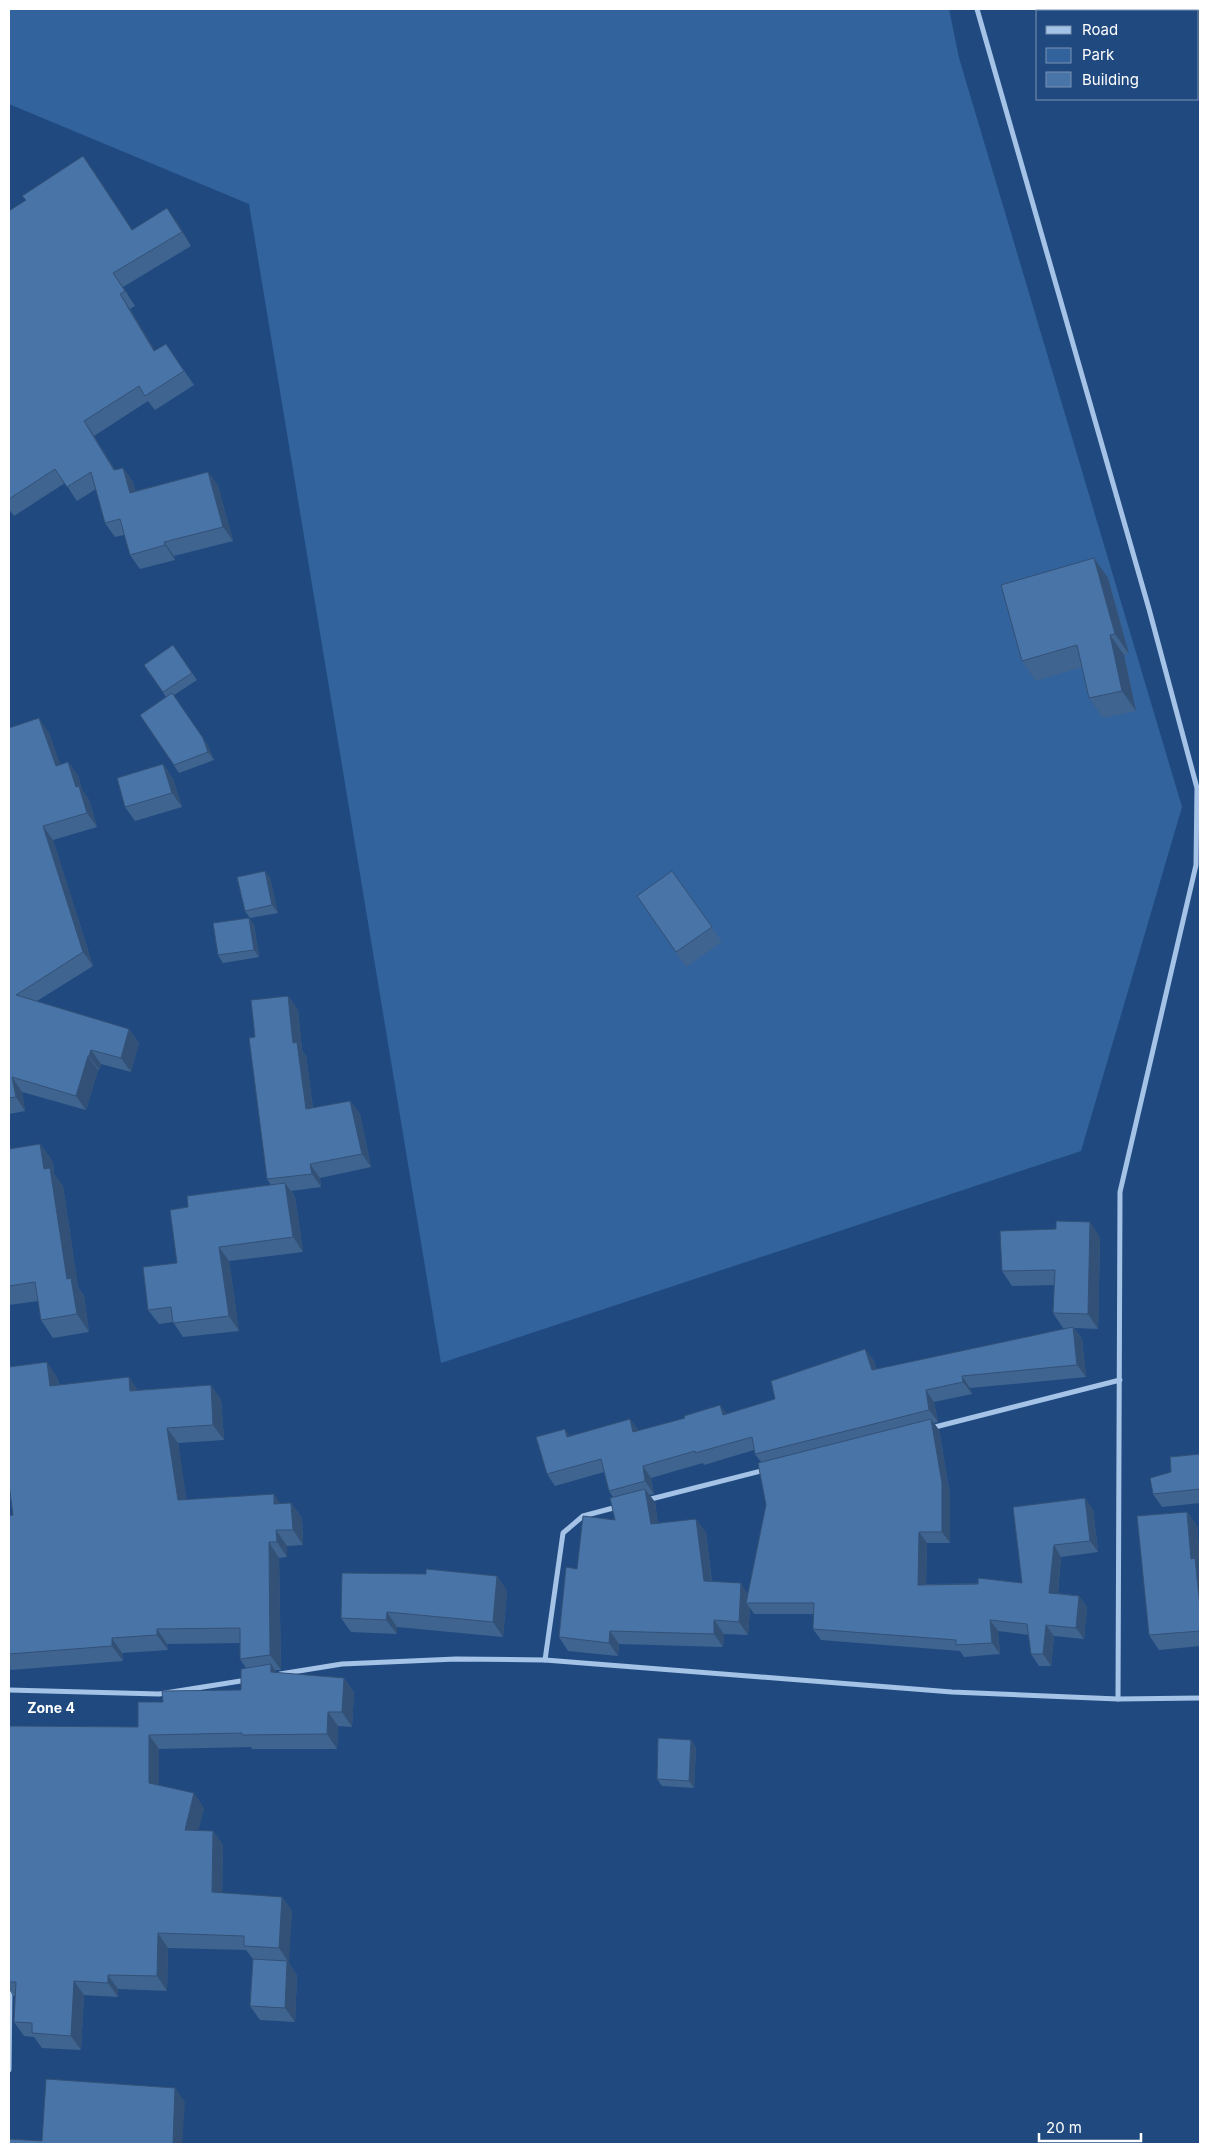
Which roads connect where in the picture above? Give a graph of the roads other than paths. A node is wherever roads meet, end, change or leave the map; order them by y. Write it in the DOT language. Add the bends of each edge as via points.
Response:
graph roads {
  1 [pos="977,9"];
  2 [pos="1120,1380"];
  3 [pos="928,1429"];
  4 [pos="775,1467"];
  5 [pos="641,1501"];
  6 [pos="622,1506"];
  7 [pos="545,1660"];
  8 [pos="275,1675"];
  9 [pos="255,1678"];
  10 [pos="9,1690"];
  11 [pos="1200,1698"];
  12 [pos="1118,1700"];
  13 [pos="10,1978"];
  14 [pos="9,2070"];
  1 -- 2 [label="street" via="1197,788 1196,865 1120,1192"];
  2 -- 3 [label="street"];
  2 -- 12 [label="street"];
  4 -- 5 [label="street"];
  6 -- 7 [label="street" via="583,1516 563,1532"];
  7 -- 8 [label="street" via="456,1659 342,1664"];
  7 -- 12 [label="street" via="952,1692"];
  9 -- 10 [label="street" via="159,1694"];
  11 -- 12 [label="street"];
  13 -- 14 [label="street"];
}
